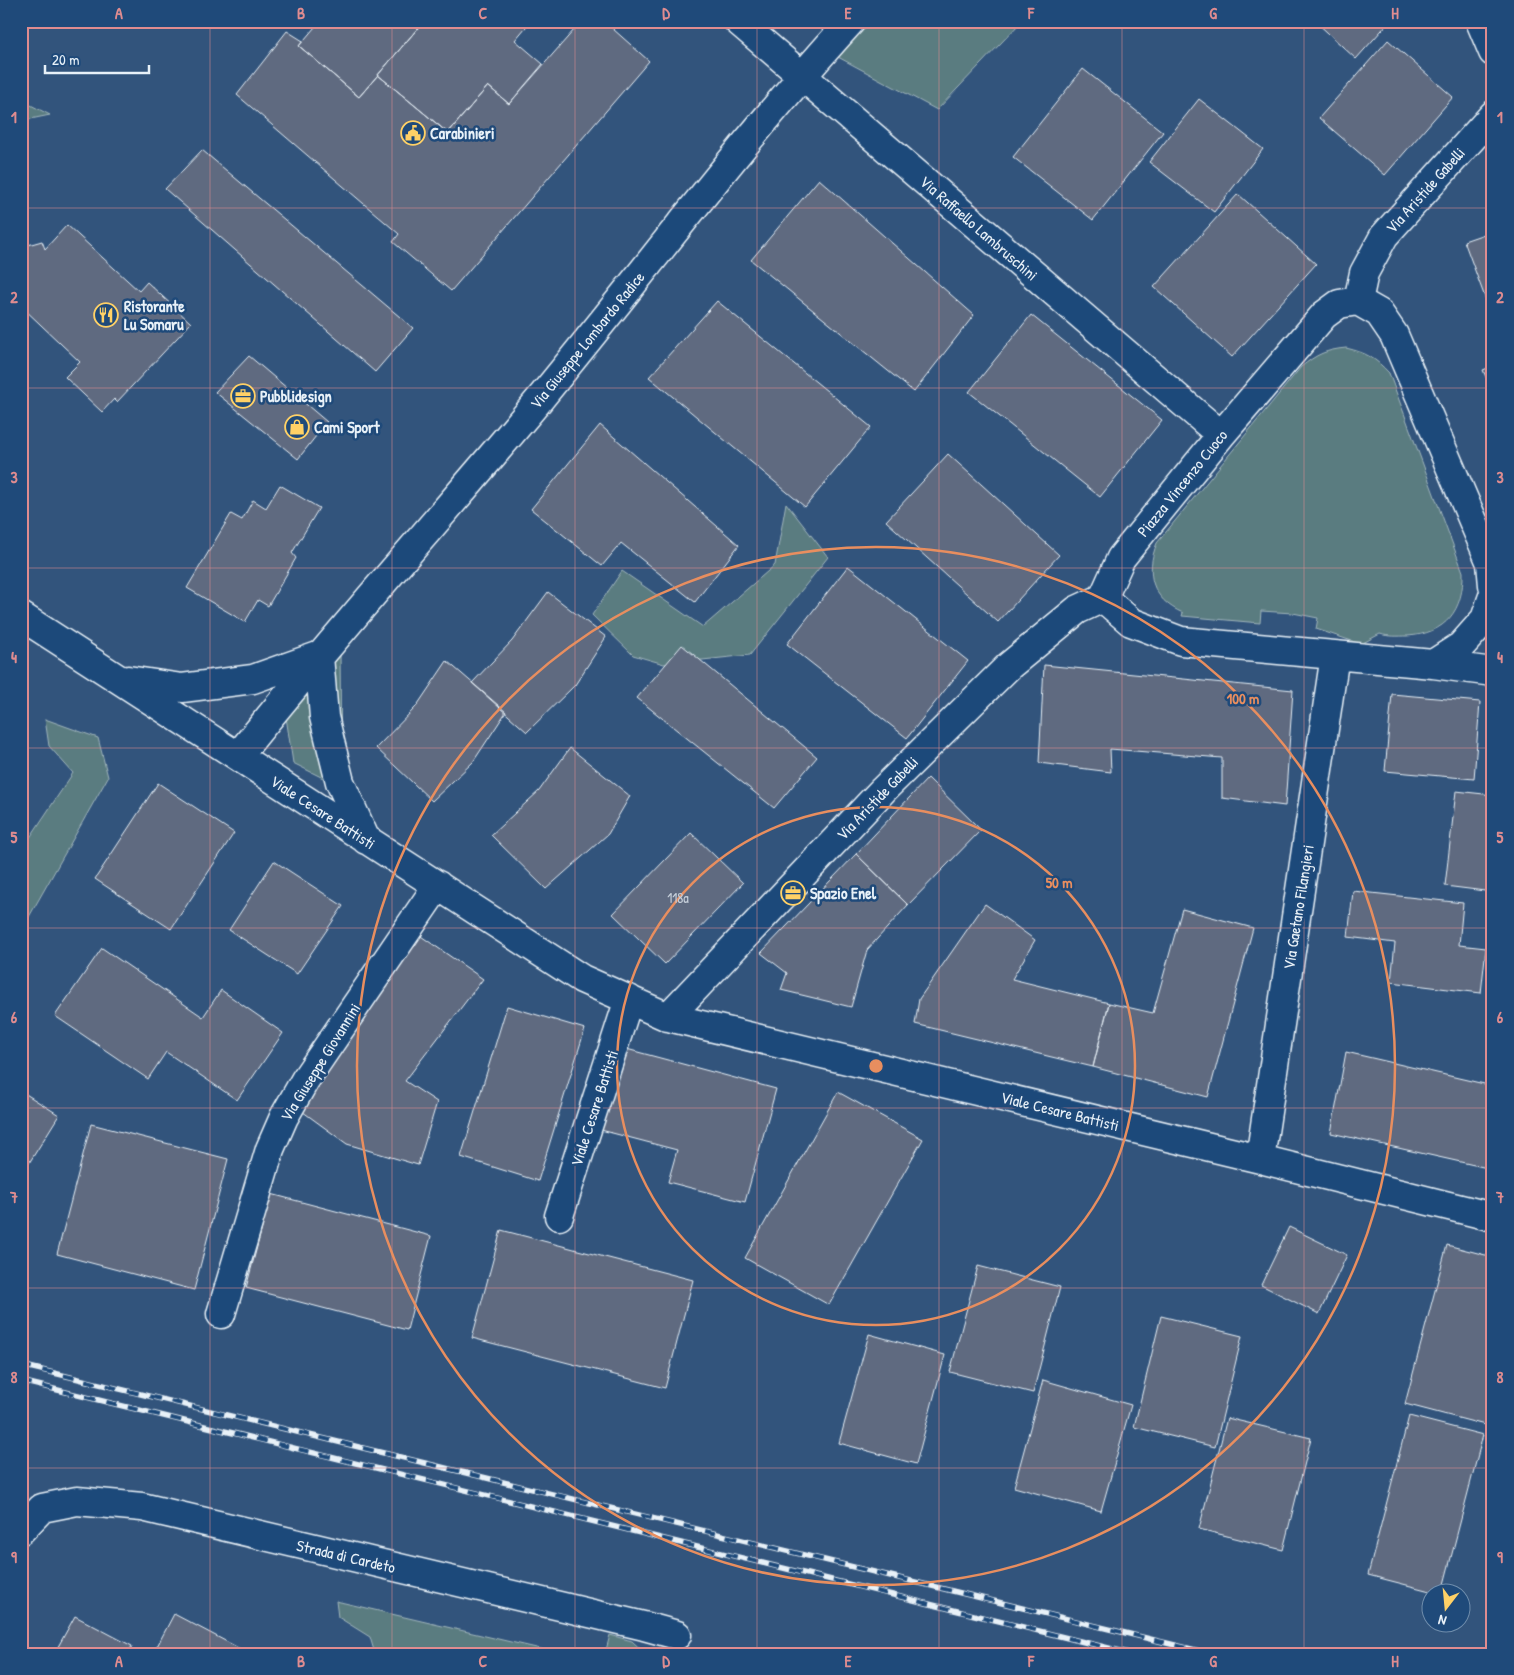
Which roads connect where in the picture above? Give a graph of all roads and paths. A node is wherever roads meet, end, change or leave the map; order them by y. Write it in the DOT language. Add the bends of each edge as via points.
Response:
graph roads {
  1 [pos="738,21"];
  2 [pos="851,21"];
  3 [pos="1480,21"];
  4 [pos="1493,52"];
  5 [pos="801,76"];
  6 [pos="1493,115"];
  7 [pos="1358,301"];
  8 [pos="1221,435"];
  9 [pos="1493,585"];
  10 [pos="1493,596"];
  11 [pos="1103,598"];
  12 [pos="21,616"];
  13 [pos="1336,655"];
  14 [pos="319,656"];
  15 [pos="1433,664"];
  16 [pos="1493,672"];
  17 [pos="118,679"];
  18 [pos="238,756"];
  19 [pos="366,840"];
  20 [pos="438,885"];
  21 [pos="629,999"];
  22 [pos="668,1016"];
  23 [pos="1260,1159"];
  24 [pos="559,1216"];
  25 [pos="1493,1217"];
  26 [pos="221,1314"];
  27 [pos="21,1530"];
  28 [pos="677,1636"];
  1 -- 5 [label="street, Via Raffaello Lambruschini"];
  2 -- 5 [label="street, Via Giuseppe Lombardo Radice"];
  3 -- 4 [label="street"];
  5 -- 8 [label="street, Via Raffaello Lambruschini"];
  5 -- 14 [label="street, Via Giuseppe Lombardo Radice" via="538,401"];
  6 -- 7 [label="street, Via Aristide Gabelli" via="1384,236 1364,273"];
  7 -- 8 [label="street, Piazza Vincenzo Cuoco" via="1339,304 1324,315"];
  7 -- 9 [label="street" via="1379,313 1394,334 1491,563"];
  8 -- 11 [label="street, Piazza Vincenzo Cuoco" via="1121,558"];
  10 -- 15 [label="street" via="1479,626 1461,646"];
  11 -- 13 [label="street" via="1131,622 1181,641"];
  11 -- 22 [label="street, Via Aristide Gabelli" via="1077,610 1009,666 883,790"];
  12 -- 17 [label="street, Viale Cesare Battisti"];
  13 -- 15 [label="street"];
  13 -- 23 [label="street, Via Gaetano Filangieri"];
  14 -- 17 [label="street" via="253,679 200,686 182,688"];
  14 -- 18 [label="street, Via Giuseppe Lombardo Radice"];
  14 -- 19 [label="street" via="324,717 340,782"];
  15 -- 16 [label="street"];
  17 -- 18 [label="street, Viale Cesare Battisti"];
  18 -- 19 [label="street, Viale Cesare Battisti"];
  19 -- 20 [label="street, Viale Cesare Battisti"];
  20 -- 21 [label="street, Viale Cesare Battisti" via="582,979"];
  20 -- 26 [label="street, Via Giuseppe Giovannini" via="305,1080 284,1117 270,1150"];
  21 -- 22 [label="street, Viale Cesare Battisti"];
  21 -- 24 [label="street, Viale Cesare Battisti"];
  22 -- 23 [label="street, Viale Cesare Battisti"];
  23 -- 25 [label="street, Viale Cesare Battisti"];
  27 -- 28 [label="street, Strada di Cardeto" via="42,1508 77,1501 142,1507"];
}
